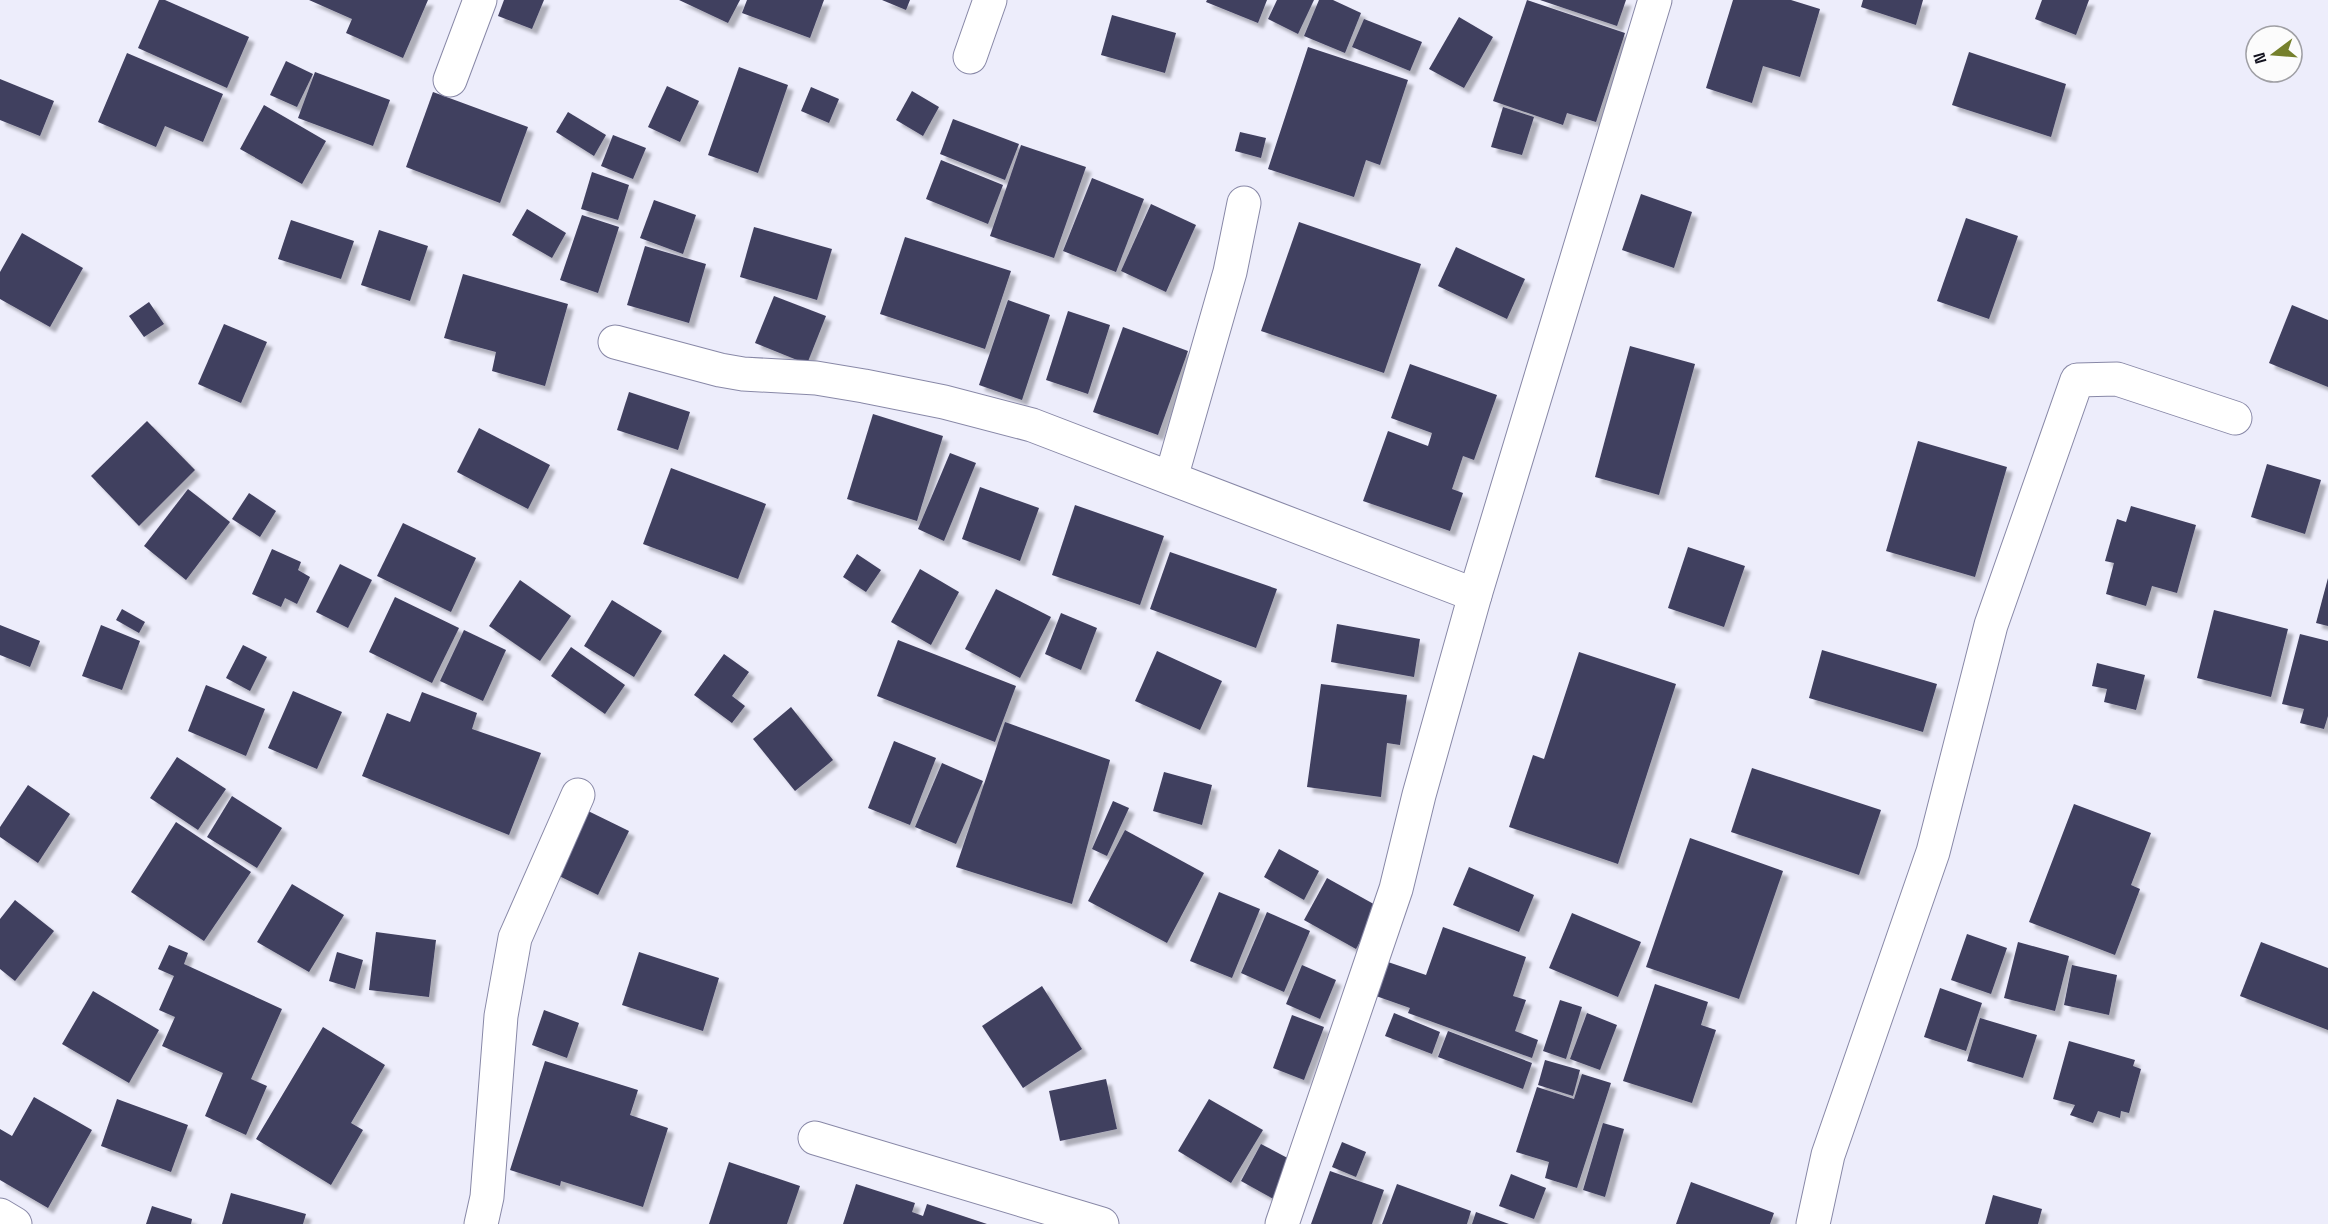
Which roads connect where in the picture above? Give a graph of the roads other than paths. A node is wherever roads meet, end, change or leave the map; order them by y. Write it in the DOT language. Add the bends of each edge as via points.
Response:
graph roads {
  1 [pos="480,0"];
  2 [pos="990,0"];
  3 [pos="1655,0"];
  4 [pos="970,57"];
  5 [pos="450,80"];
  6 [pos="1244,203"];
  7 [pos="615,342"];
  8 [pos="2235,418"];
  9 [pos="1172,478"];
  10 [pos="1475,595"];
  11 [pos="578,795"];
  12 [pos="815,1137"];
  13 [pos="0,1215"];
  14 [pos="15,1224"];
  15 [pos="481,1224"];
  16 [pos="1102,1224"];
  17 [pos="1282,1224"];
  18 [pos="1813,1224"];
  1 -- 5 [label="street"];
  2 -- 4 [label="street"];
  3 -- 10 [label="street"];
  6 -- 9 [label="street" via="1230,272"];
  7 -- 9 [label="street" via="743,374 816,378 944,402 1032,425"];
  8 -- 18 [label="street" via="2117,379 2077,380 1991,625 1933,852 1828,1155"];
  9 -- 10 [label="street"];
  10 -- 17 [label="street" via="1396,889"];
  11 -- 15 [label="street" via="515,938 501,1016 492,1152"];
  12 -- 16 [label="street"];
  13 -- 14 [label="street"];
}
